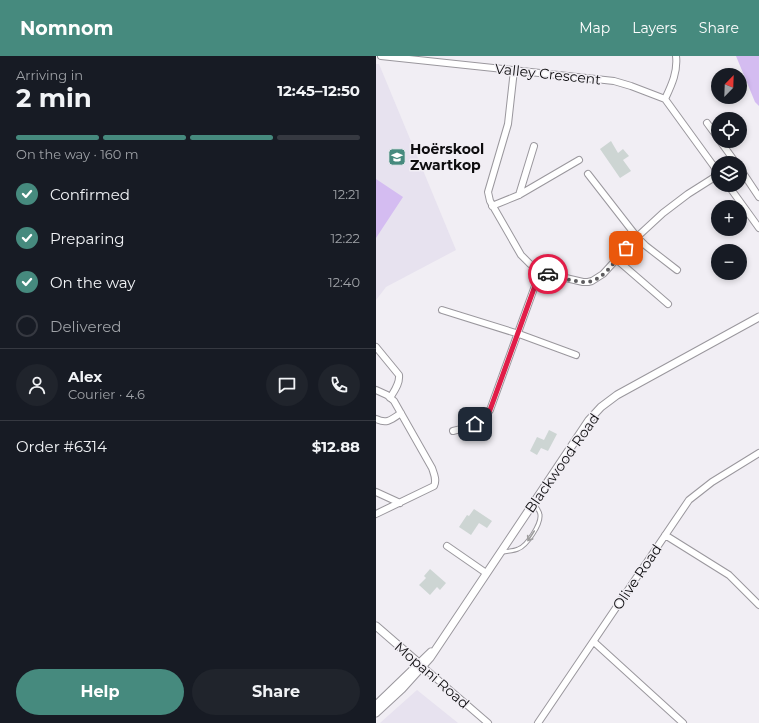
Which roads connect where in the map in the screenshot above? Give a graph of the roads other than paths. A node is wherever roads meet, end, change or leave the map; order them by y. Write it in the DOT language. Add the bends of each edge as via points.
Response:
graph roads {
  1 [pos="380,56"];
  2 [pos="390,56"];
  3 [pos="676,56"];
  4 [pos="514,70"];
  5 [pos="665,99"];
  6 [pos="707,123"];
  7 [pos="711,128"];
  8 [pos="534,146"];
  9 [pos="578,160"];
  10 [pos="711,162"];
  11 [pos="588,174"];
  12 [pos="711,179"];
  13 [pos="747,181"];
  14 [pos="733,192"];
  15 [pos="518,195"];
  16 [pos="759,198"];
  17 [pos="492,206"];
  18 [pos="759,228"];
  19 [pos="637,237"];
  20 [pos="616,259"];
  21 [pos="677,270"];
  22 [pos="540,272"];
  23 [pos="668,304"];
  24 [pos="442,310"];
  25 [pos="759,317"];
  26 [pos="519,334"];
  27 [pos="376,347"];
  28 [pos="576,355"];
  29 [pos="376,390"];
  30 [pos="390,398"];
  31 [pos="401,413"];
  32 [pos="376,419"];
  33 [pos="453,431"];
  34 [pos="759,453"];
  35 [pos="376,492"];
  36 [pos="533,502"];
  37 [pos="400,503"];
  38 [pos="376,514"];
  39 [pos="666,535"];
  40 [pos="447,546"];
  41 [pos="500,552"];
  42 [pos="486,573"];
  43 [pos="759,606"];
  44 [pos="376,626"];
  45 [pos="594,642"];
  46 [pos="421,665"];
  47 [pos="376,705"];
  48 [pos="376,713"];
  49 [pos="488,723"];
  50 [pos="538,723"];
  51 [pos="683,723"];
  1 -- 2 [label="street, Valley Crescent"];
  2 -- 4 [label="street, Valley Crescent"];
  3 -- 5 [label="street" via="677,67"];
  4 -- 5 [label="street, Valley Crescent" via="614,81"];
  4 -- 17 [label="street" via="509,120 488,192"];
  5 -- 10 [label="street"];
  6 -- 7 [label="street"];
  8 -- 15 [label="street"];
  9 -- 15 [label="street"];
  11 -- 19 [label="street"];
  12 -- 19 [label="street" via="663,213"];
  13 -- 16 [label="street"];
  14 -- 18 [label="street"];
  15 -- 17 [label="street"];
  17 -- 22 [label="street" via="521,255"];
  19 -- 20 [label="street"];
  19 -- 21 [label="street"];
  20 -- 22 [label="street" via="600,277 588,282"];
  20 -- 23 [label="street"];
  22 -- 26 [label="street"];
  24 -- 26 [label="street"];
  25 -- 36 [label="street, Blackwood Road" via="608,401 589,420"];
  26 -- 28 [label="street"];
  26 -- 33 [label="street" via="490,410 483,420"];
  27 -- 30 [label="street" via="399,375 398,385"];
  29 -- 30 [label="street"];
  30 -- 31 [label="street"];
  31 -- 32 [label="street" via="388,421"];
  31 -- 37 [label="street" via="432,468 436,483"];
  34 -- 39 [label="street, Olive Road" via="698,492 689,500"];
  35 -- 37 [label="street"];
  36 -- 41 [label="street, Blackwood Road"];
  36 -- 41 [label="lane, one-way" via="540,514 534,532 519,549"];
  37 -- 38 [label="street"];
  39 -- 43 [label="street" via="729,575"];
  39 -- 45 [label="street, Olive Road"];
  40 -- 42 [label="street"];
  41 -- 42 [label="street, Blackwood Road"];
  42 -- 46 [label="street, Blackwood Road"];
  44 -- 46 [label="street, Mopani Road"];
  45 -- 50 [label="street, Olive Road"];
  45 -- 51 [label="street"];
  46 -- 47 [label="street, Blackwood Road"];
  46 -- 48 [label="street, Blackwood Road"];
  46 -- 49 [label="street, Mopani Road"];
}
